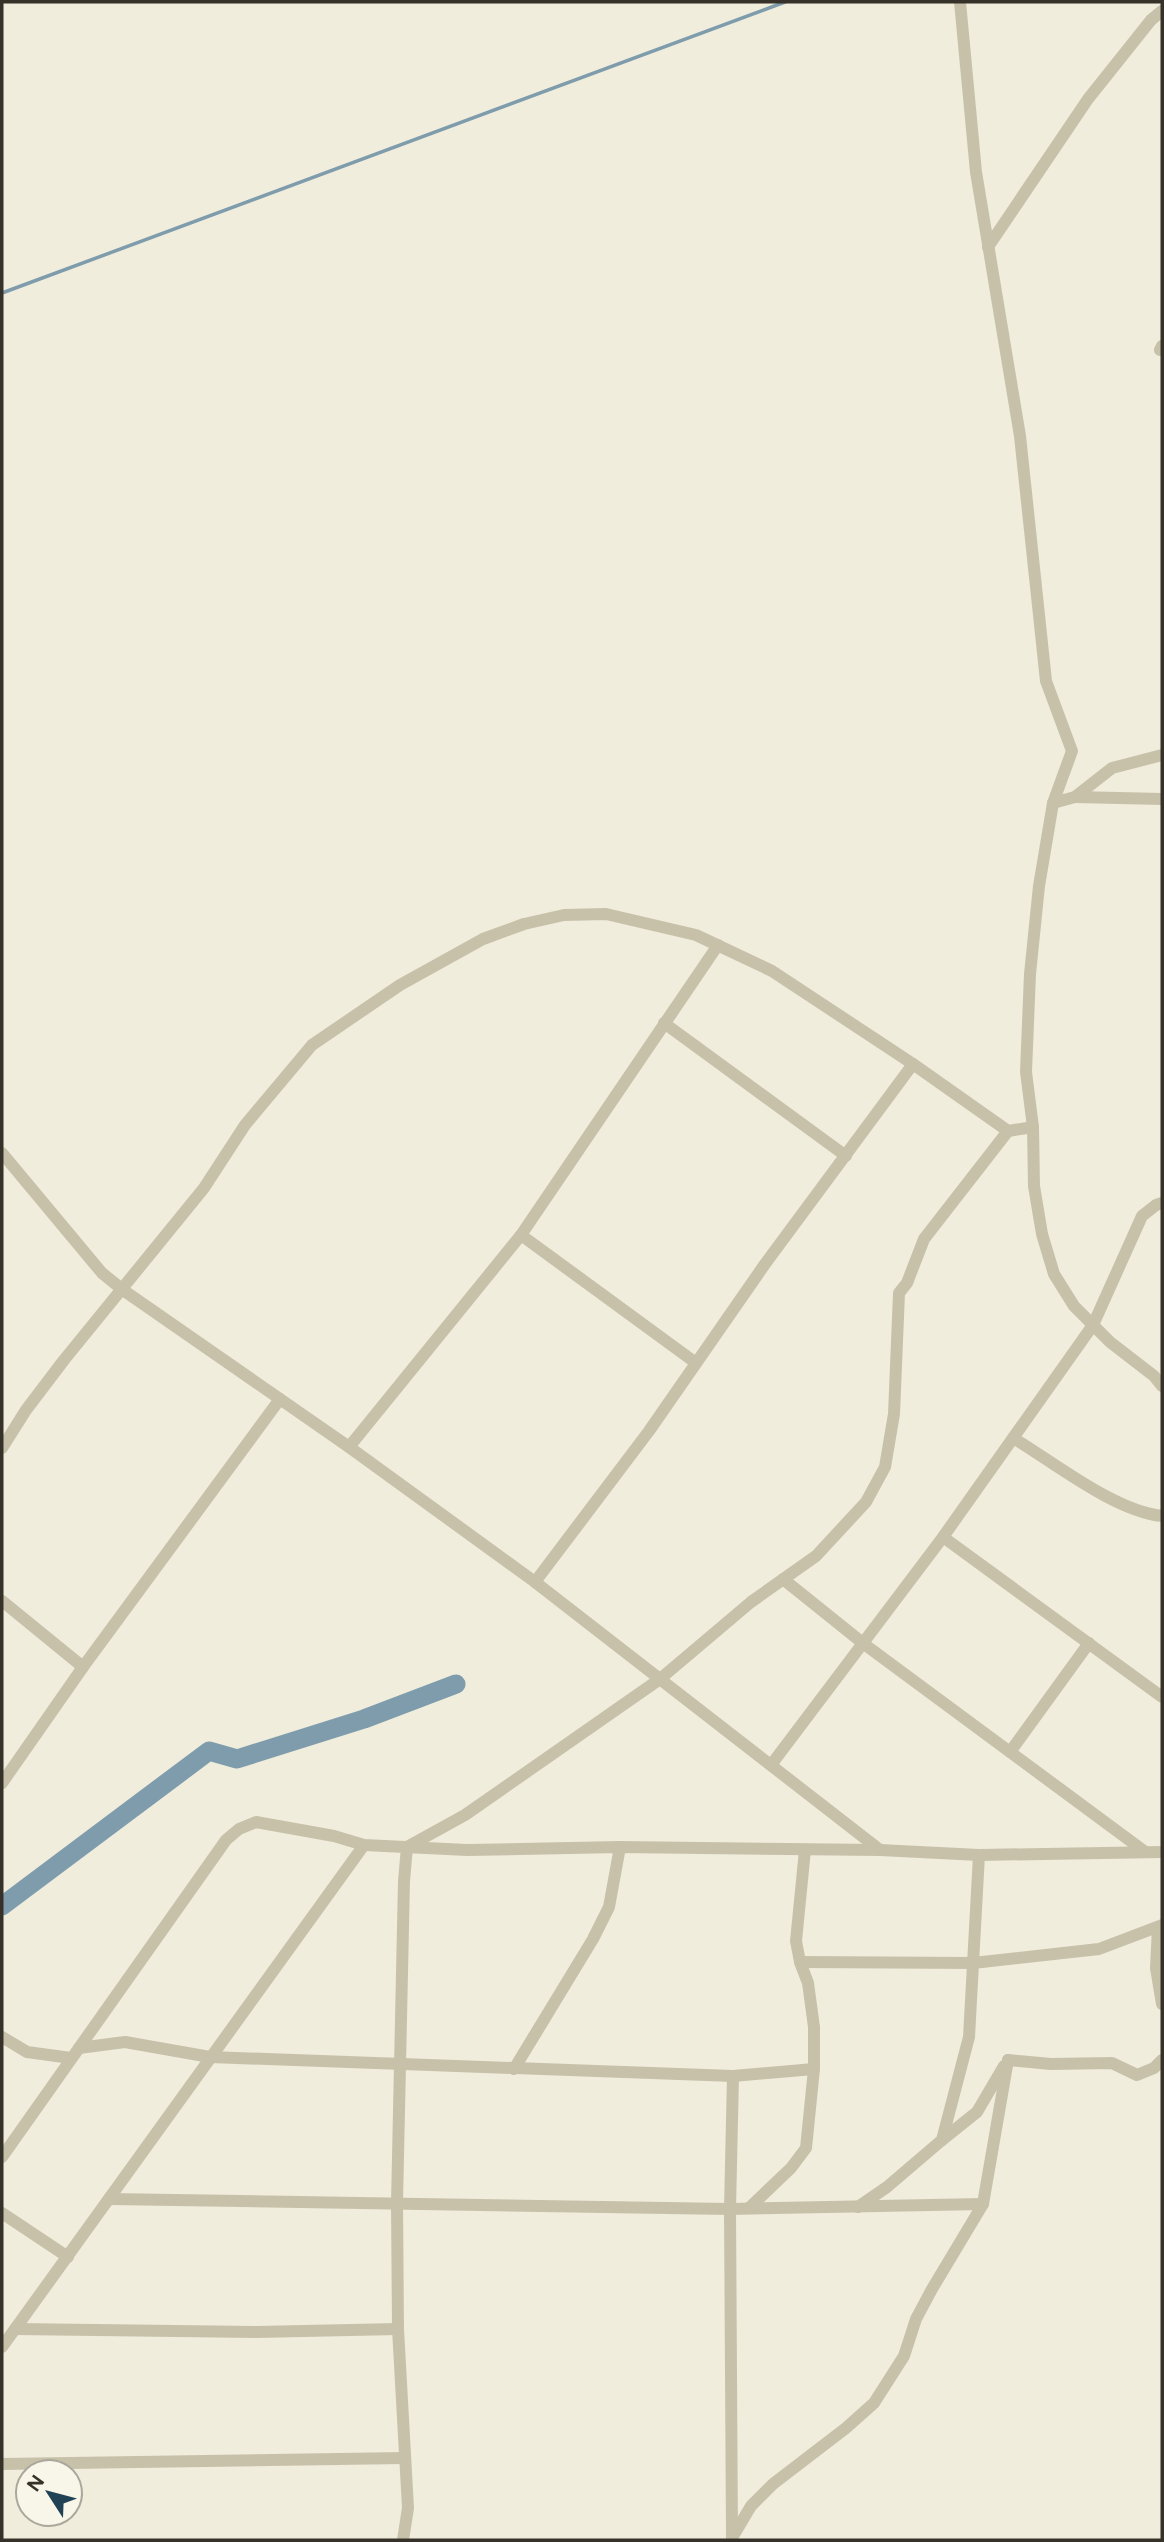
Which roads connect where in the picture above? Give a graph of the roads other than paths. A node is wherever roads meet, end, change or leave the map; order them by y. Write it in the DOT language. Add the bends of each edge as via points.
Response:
graph roads {
  1 [pos="960,2"];
  2 [pos="1162,11"];
  3 [pos="988,247"];
  4 [pos="1162,755"];
  5 [pos="1074,797"];
  6 [pos="1162,799"];
  7 [pos="1053,803"];
  8 [pos="718,945"];
  9 [pos="664,1023"];
  10 [pos="913,1064"];
  11 [pos="1033,1127"];
  12 [pos="1009,1130"];
  13 [pos="2,1153"];
  14 [pos="846,1156"];
  15 [pos="1162,1203"];
  16 [pos="521,1235"];
  17 [pos="123,1290"];
  18 [pos="1093,1325"];
  19 [pos="696,1363"];
  20 [pos="1162,1386"];
  21 [pos="280,1399"];
  22 [pos="1015,1438"];
  23 [pos="349,1447"];
  24 [pos="2,1448"];
  25 [pos="1162,1516"];
  26 [pos="943,1538"];
  27 [pos="783,1579"];
  28 [pos="536,1582"];
  29 [pos="2,1601"];
  30 [pos="1089,1643"];
  31 [pos="864,1644"];
  32 [pos="83,1667"];
  33 [pos="660,1679"];
  34 [pos="1162,1696"];
  35 [pos="1010,1752"];
  36 [pos="772,1765"];
  37 [pos="2,1783"];
  38 [pos="364,1845"];
  39 [pos="407,1847"];
  40 [pos="620,1847"];
  41 [pos="805,1850"];
  42 [pos="880,1850"];
  43 [pos="1143,1851"];
  44 [pos="1162,1852"];
  45 [pos="979,1855"];
  46 [pos="1160,1926"];
  47 [pos="800,1962"];
  48 [pos="973,1963"];
  49 [pos="1162,2004"];
  50 [pos="2,2037"];
  51 [pos="75,2053"];
  52 [pos="210,2057"];
  53 [pos="1008,2060"];
  54 [pos="1162,2060"];
  55 [pos="401,2066"];
  56 [pos="514,2069"];
  57 [pos="814,2069"];
  58 [pos="733,2077"];
  59 [pos="943,2140"];
  60 [pos="2,2157"];
  61 [pos="108,2199"];
  62 [pos="397,2203"];
  63 [pos="983,2204"];
  64 [pos="858,2207"];
  65 [pos="749,2208"];
  66 [pos="730,2209"];
  67 [pos="2,2213"];
  68 [pos="68,2257"];
  69 [pos="15,2329"];
  70 [pos="398,2329"];
  71 [pos="2,2347"];
  72 [pos="405,2458"];
  73 [pos="2,2464"];
  74 [pos="731,2539"];
  75 [pos="403,2540"];
  1 -- 3 [label="street" via="976,173"];
  2 -- 3 [label="street" via="1088,99"];
  3 -- 7 [label="street" via="1020,436 1046,681 1072,751"];
  4 -- 5 [label="street" via="1112,768"];
  5 -- 6 [label="street"];
  5 -- 7 [label="street"];
  7 -- 11 [label="street" via="1038,886 1030,974 1026,1072"];
  8 -- 9 [label="street"];
  8 -- 10 [label="street" via="772,971"];
  8 -- 17 [label="street" via="696,935 606,914 564,915 482,939 400,985 312,1045 245,1125 204,1188"];
  9 -- 14 [label="street"];
  9 -- 16 [label="street"];
  10 -- 12 [label="street"];
  10 -- 14 [label="street"];
  11 -- 12 [label="street"];
  11 -- 18 [label="street" via="1034,1186 1054,1275"];
  12 -- 27 [label="street" via="924,1240 900,1293 894,1414 885,1466 866,1502 816,1556"];
  13 -- 17 [label="street" via="102,1273"];
  14 -- 19 [label="street"];
  15 -- 18 [label="street" via="1142,1216"];
  16 -- 19 [label="street"];
  16 -- 23 [label="street"];
  17 -- 21 [label="street"];
  17 -- 24 [label="street" via="64,1360"];
  18 -- 20 [label="street"];
  18 -- 22 [label="street"];
  19 -- 28 [label="street"];
  21 -- 23 [label="street"];
  21 -- 32 [label="street"];
  22 -- 25 [label="street" via="1119,1504"];
  22 -- 26 [label="street"];
  23 -- 28 [label="street"];
  26 -- 30 [label="street"];
  26 -- 31 [label="street"];
  27 -- 31 [label="street"];
  27 -- 33 [label="street"];
  28 -- 33 [label="street"];
  29 -- 32 [label="street"];
  30 -- 34 [label="street"];
  30 -- 35 [label="street"];
  31 -- 35 [label="street"];
  31 -- 36 [label="street"];
  32 -- 37 [label="street"];
  33 -- 36 [label="street"];
  33 -- 39 [label="street" via="465,1815"];
  35 -- 43 [label="street"];
  36 -- 42 [label="street"];
  38 -- 39 [label="street"];
  38 -- 51 [label="street" via="256,1822 239,1829 226,1840"];
  38 -- 52 [label="street"];
  39 -- 40 [label="street"];
  39 -- 55 [label="street"];
  40 -- 41 [label="street"];
  40 -- 56 [label="street" via="609,1907"];
  41 -- 42 [label="street"];
  41 -- 47 [label="street" via="796,1941"];
  42 -- 45 [label="street"];
  43 -- 44 [label="street"];
  43 -- 45 [label="street"];
  45 -- 48 [label="street"];
  46 -- 48 [label="street" via="1099,1949"];
  46 -- 49 [label="street" via="1156,1968"];
  47 -- 48 [label="street"];
  47 -- 57 [label="street" via="814,2027"];
  48 -- 59 [label="street" via="969,2037"];
  50 -- 51 [label="street" via="27,2052"];
  51 -- 52 [label="street" via="125,2042"];
  51 -- 60 [label="street"];
  52 -- 55 [label="street"];
  52 -- 61 [label="street"];
  53 -- 54 [label="street" via="1112,2063 1137,2075"];
  53 -- 59 [label="street" via="977,2112"];
  53 -- 63 [label="street"];
  55 -- 56 [label="street"];
  55 -- 62 [label="street"];
  56 -- 58 [label="street"];
  57 -- 58 [label="street"];
  57 -- 65 [label="street" via="806,2148"];
  58 -- 66 [label="street"];
  59 -- 64 [label="street"];
  61 -- 62 [label="street"];
  61 -- 68 [label="street"];
  62 -- 66 [label="street"];
  62 -- 70 [label="street"];
  63 -- 64 [label="street"];
  63 -- 74 [label="street" via="932,2289 904,2356 874,2403 773,2484 751,2506"];
  64 -- 65 [label="street"];
  65 -- 66 [label="street"];
  66 -- 74 [label="street"];
  67 -- 68 [label="street"];
  68 -- 69 [label="street"];
  69 -- 70 [label="street"];
  69 -- 71 [label="street"];
  70 -- 72 [label="street"];
  72 -- 73 [label="street"];
  72 -- 75 [label="street" via="408,2508"];
}
